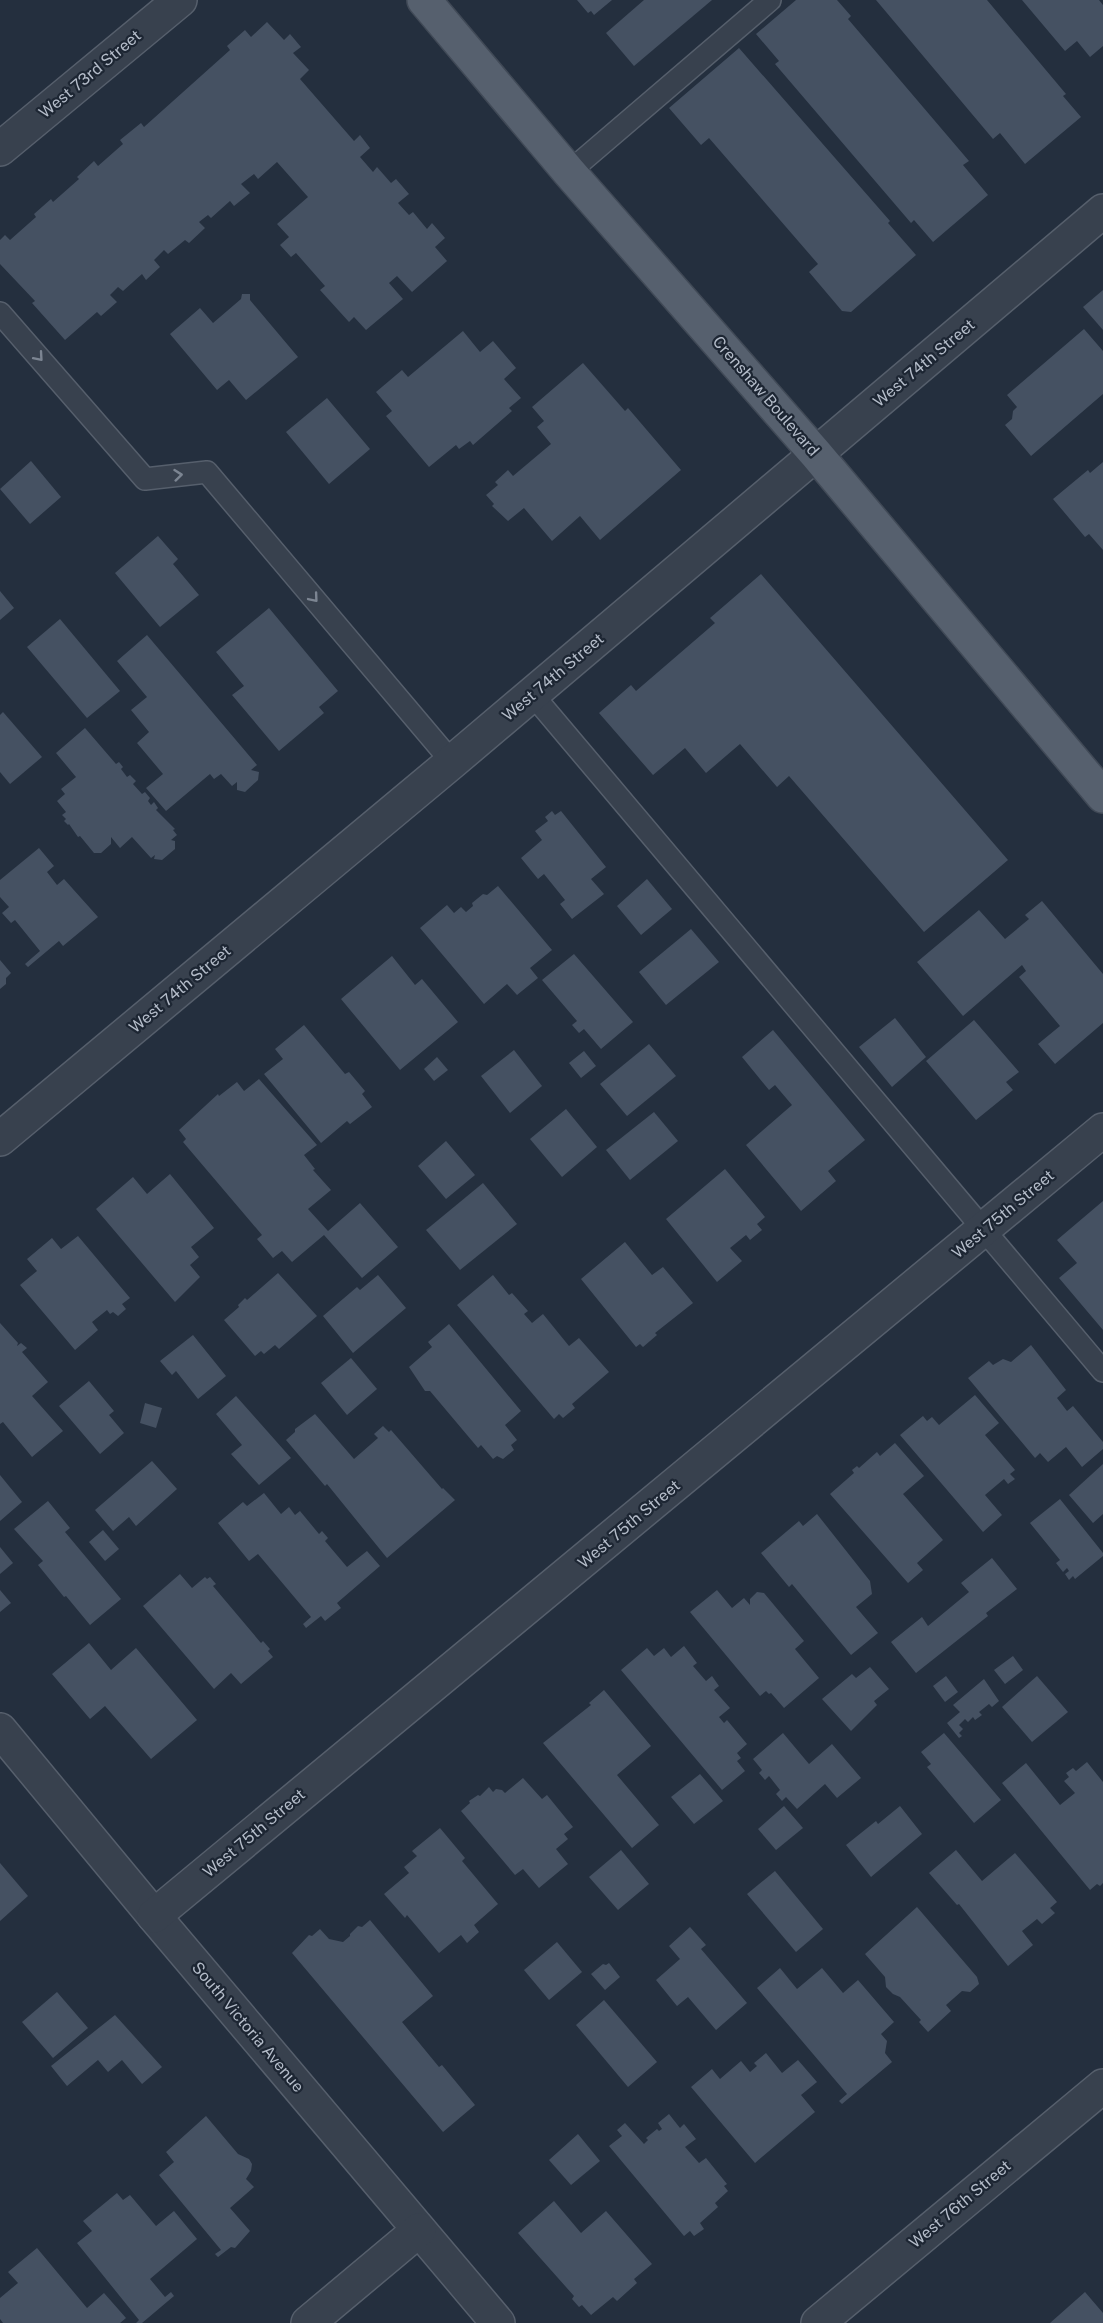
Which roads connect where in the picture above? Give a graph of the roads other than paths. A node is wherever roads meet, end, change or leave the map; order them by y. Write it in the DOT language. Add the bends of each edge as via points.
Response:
graph roads {
  1 [pos="180,0"];
  2 [pos="424,0"];
  3 [pos="770,0"];
  4 [pos="0,149"];
  5 [pos="569,172"];
  6 [pos="1100,218"];
  7 [pos="0,313"];
  8 [pos="816,454"];
  9 [pos="532,694"];
  10 [pos="453,762"];
  11 [pos="1103,796"];
  12 [pos="1103,1130"];
  13 [pos="0,1139"];
  14 [pos="985,1229"];
  15 [pos="1103,1371"];
  16 [pos="0,1730"];
  17 [pos="154,1916"];
  18 [pos="1103,2086"];
  19 [pos="419,2230"];
  20 [pos="308,2323"];
  21 [pos="498,2323"];
  22 [pos="818,2323"];
  1 -- 4 [label="street, West 73rd Street"];
  2 -- 5 [label="main road, Crenshaw Boulevard"];
  3 -- 5 [label="lane"];
  5 -- 8 [label="main road, Crenshaw Boulevard"];
  6 -- 8 [label="street, West 74th Street"];
  7 -- 10 [label="lane, one-way" via="145,479 207,472"];
  8 -- 9 [label="street, West 74th Street"];
  8 -- 11 [label="main road, Crenshaw Boulevard"];
  9 -- 10 [label="street, West 74th Street"];
  9 -- 14 [label="lane"];
  10 -- 13 [label="street, West 74th Street"];
  12 -- 14 [label="street, West 75th Street"];
  14 -- 15 [label="lane"];
  14 -- 17 [label="street, West 75th Street"];
  16 -- 17 [label="street, South Victoria Avenue"];
  17 -- 19 [label="street, South Victoria Avenue"];
  18 -- 22 [label="street, West 76th Street"];
  19 -- 20 [label="street"];
  19 -- 21 [label="street, South Victoria Avenue"];
}
